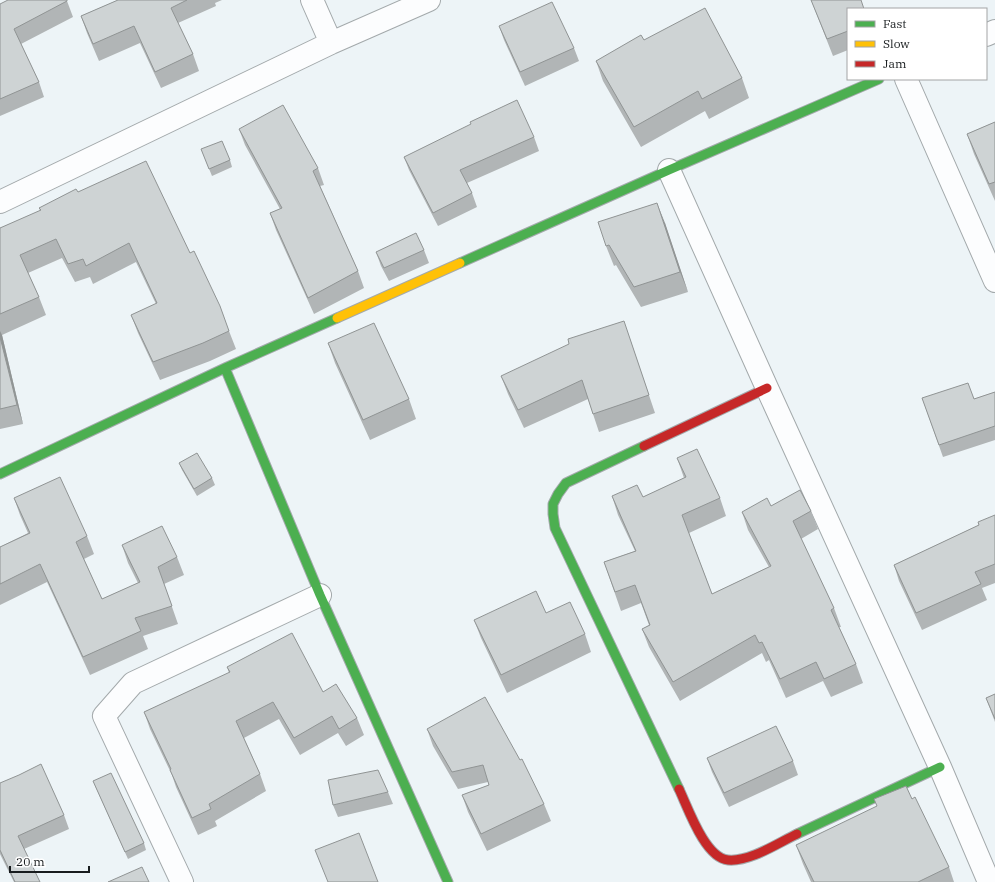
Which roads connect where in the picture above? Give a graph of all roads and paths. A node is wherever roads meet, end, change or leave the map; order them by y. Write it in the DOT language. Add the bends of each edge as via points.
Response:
graph roads {
  1 [pos="312,0"];
  2 [pos="429,0"];
  3 [pos="331,42"];
  4 [pos="877,80"];
  5 [pos="906,80"];
  6 [pos="669,170"];
  7 [pos="0,202"];
  8 [pos="995,281"];
  9 [pos="225,368"];
  10 [pos="767,388"];
  11 [pos="0,474"];
  12 [pos="320,595"];
  13 [pos="940,767"];
  14 [pos="182,882"];
  15 [pos="448,882"];
  16 [pos="989,882"];
  1 -- 3 [label="street"];
  2 -- 3 [label="street"];
  3 -- 7 [label="street"];
  4 -- 6 [label="street"];
  5 -- 8 [label="street"];
  6 -- 9 [label="street"];
  6 -- 10 [label="street"];
  9 -- 11 [label="street"];
  9 -- 12 [label="street"];
  10 -- 13 [label="street"];
  10 -- 13 [label="street" via="566,483 554,498 552,514 555,528 704,841 718,857 731,861 751,856"];
  12 -- 14 [label="street" via="132,683 104,716"];
  12 -- 15 [label="street"];
  13 -- 16 [label="street"];
}
